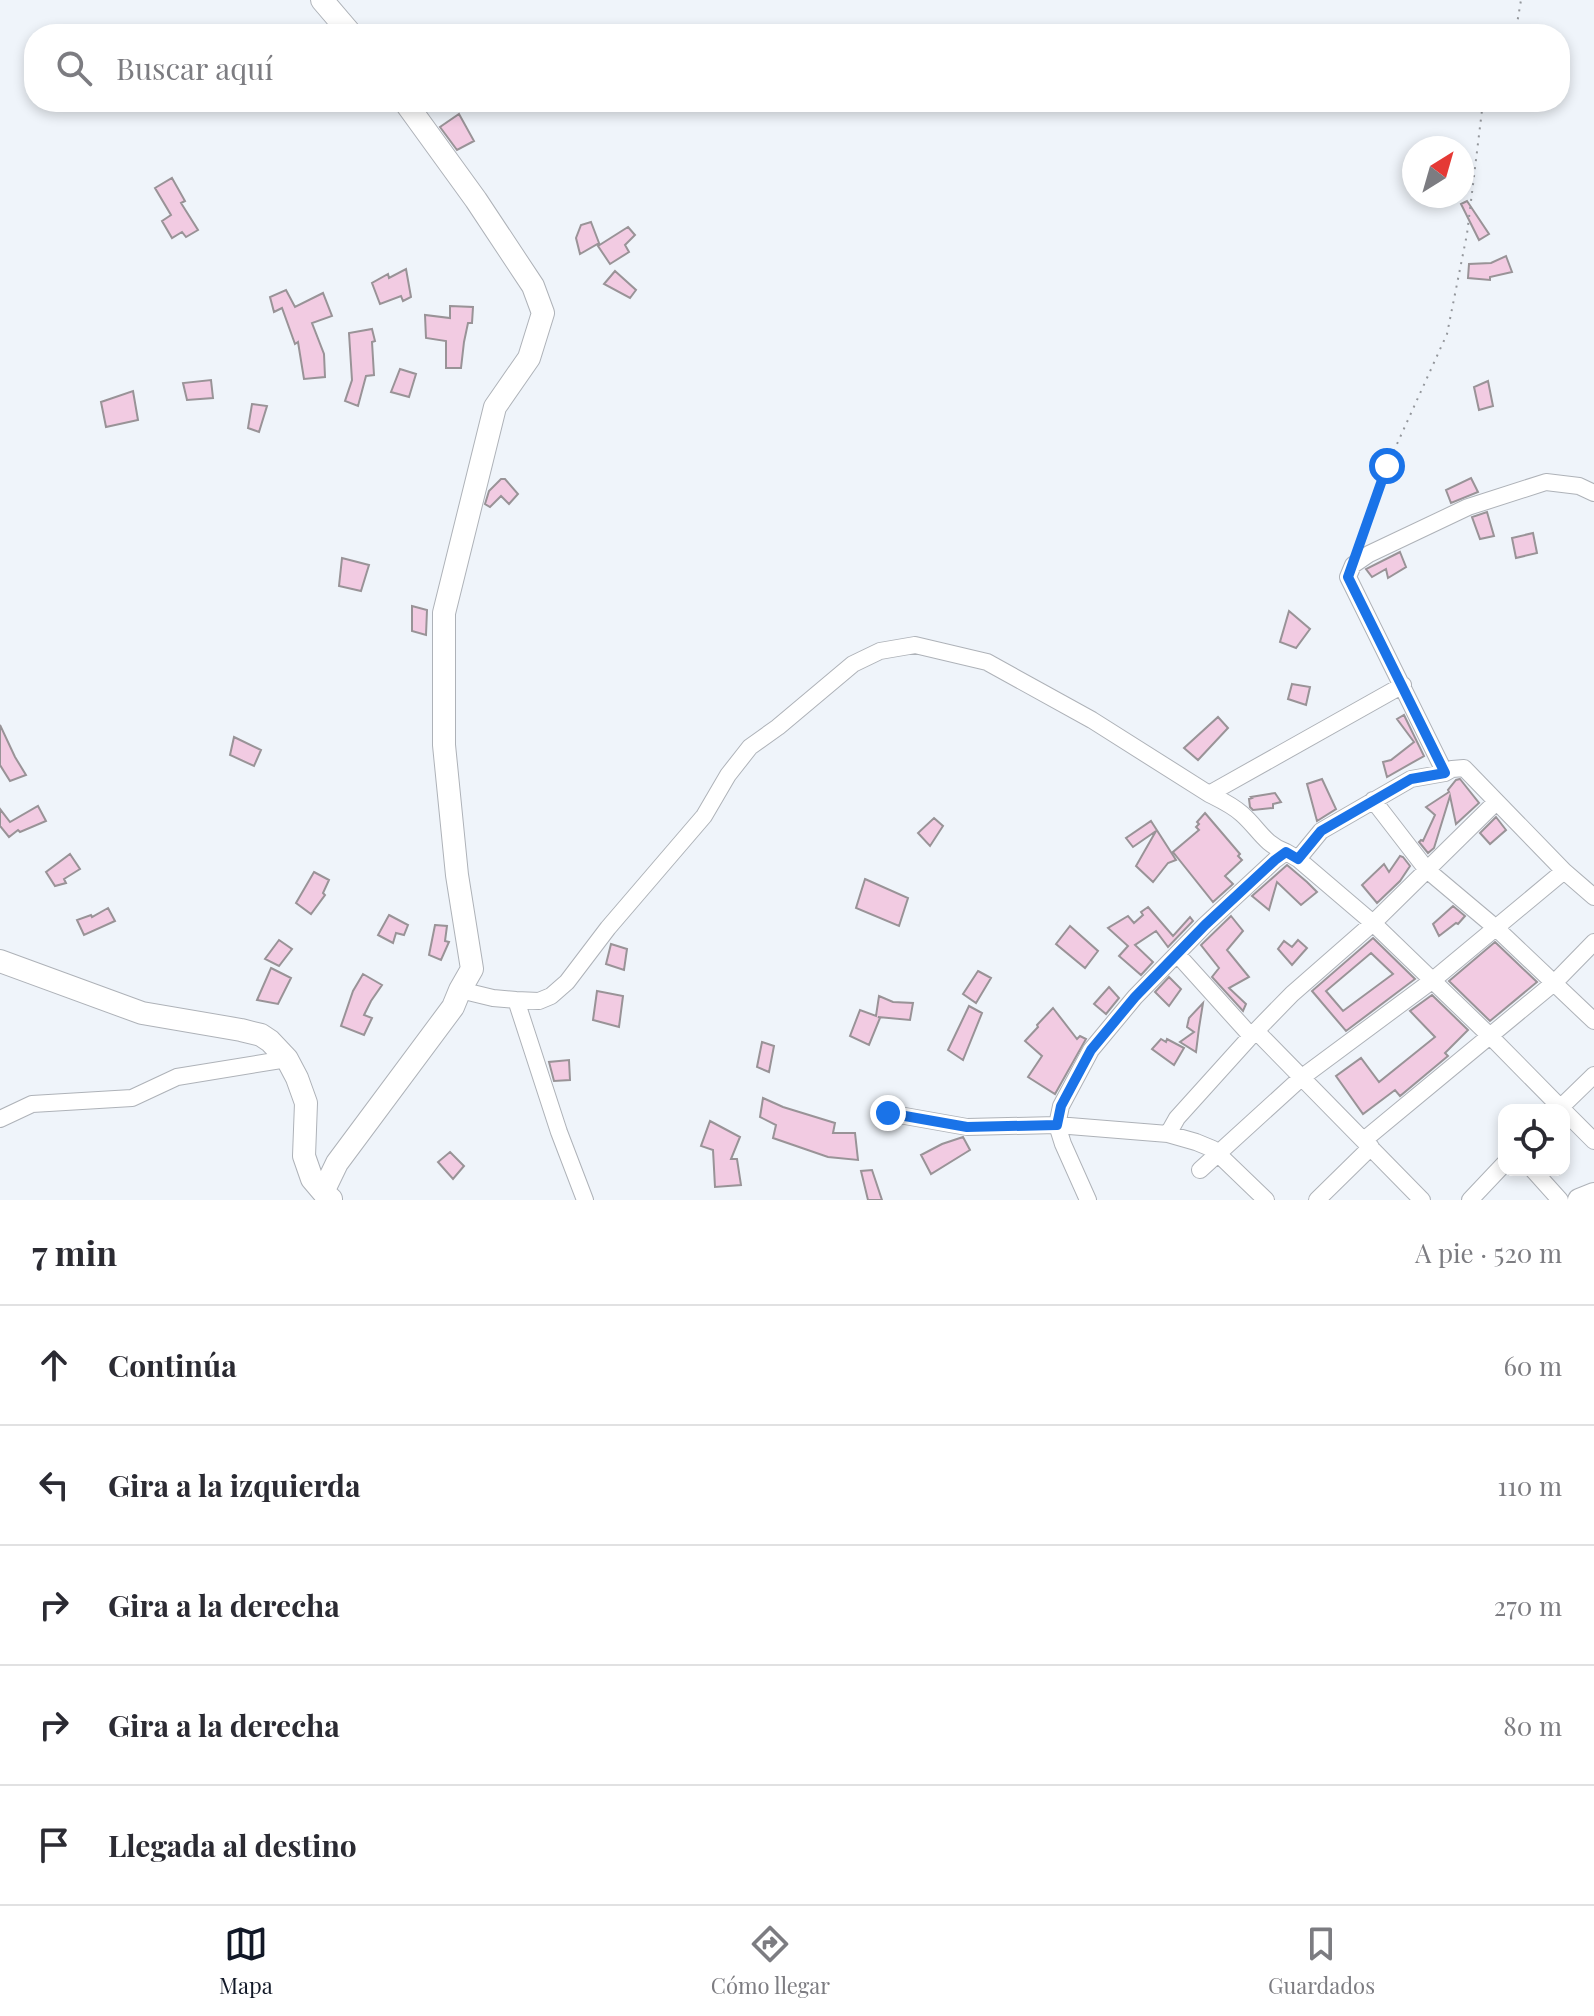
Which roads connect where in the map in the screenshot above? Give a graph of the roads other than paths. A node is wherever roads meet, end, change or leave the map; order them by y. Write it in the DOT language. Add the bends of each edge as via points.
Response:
graph roads {
  1 [pos="322,0"];
  2 [pos="342,24"];
  3 [pos="412,112"];
  4 [pos="1594,493"];
  5 [pos="1403,685"];
  6 [pos="1445,773"];
  7 [pos="1209,794"];
  8 [pos="1373,800"];
  9 [pos="1496,802"];
  10 [pos="1292,856"];
  11 [pos="1427,870"];
  12 [pos="1564,871"];
  13 [pos="1594,897"];
  14 [pos="1373,923"];
  15 [pos="1496,928"];
  16 [pos="1594,942"];
  17 [pos="1177,954"];
  18 [pos="0,961"];
  19 [pos="1433,980"];
  20 [pos="1555,982"];
  21 [pos="460,990"];
  22 [pos="516,1000"];
  23 [pos="1594,1021"];
  24 [pos="1251,1036"];
  25 [pos="1491,1037"];
  26 [pos="287,1059"];
  27 [pos="1594,1075"];
  28 [pos="1301,1078"];
  29 [pos="1556,1104"];
  30 [pos="1567,1104"];
  31 [pos="888,1113"];
  32 [pos="1570,1118"];
  33 [pos="0,1119"];
  34 [pos="1057,1125"];
  35 [pos="1168,1134"];
  36 [pos="1594,1141"];
  37 [pos="1368,1144"];
  38 [pos="1218,1153"];
  39 [pos="1200,1170"];
  40 [pos="1498,1170"];
  41 [pos="1538,1176"];
  42 [pos="1594,1194"];
  43 [pos="327,1196"];
  44 [pos="585,1200"];
  45 [pos="1088,1200"];
  46 [pos="1266,1200"];
  47 [pos="1317,1200"];
  48 [pos="1422,1200"];
  49 [pos="1470,1200"];
  50 [pos="1560,1200"];
  51 [pos="1579,1200"];
  1 -- 2 [label="street"];
  3 -- 21 [label="street" via="533,286 543,313 529,358 495,407 444,613 444,745 472,969"];
  4 -- 5 [label="street" via="1546,482 1468,507 1353,565 1348,577"];
  5 -- 6 [label="street"];
  5 -- 7 [label="street"];
  6 -- 8 [label="street" via="1411,779"];
  6 -- 9 [label="street" via="1464,768"];
  7 -- 10 [label="street" via="1227,802 1273,847"];
  7 -- 22 [label="street" via="987,662 915,645 880,651 853,664 750,747 704,816 567,982 539,1001"];
  8 -- 10 [label="street" via="1321,831"];
  8 -- 11 [label="street"];
  9 -- 11 [label="street"];
  9 -- 12 [label="street"];
  10 -- 14 [label="street"];
  10 -- 17 [label="street" via="1275,860"];
  11 -- 14 [label="street"];
  11 -- 15 [label="street"];
  12 -- 13 [label="street"];
  12 -- 15 [label="street"];
  14 -- 19 [label="street"];
  14 -- 24 [label="street"];
  15 -- 19 [label="street"];
  15 -- 20 [label="street"];
  16 -- 20 [label="street"];
  17 -- 24 [label="street"];
  17 -- 34 [label="street" via="1091,1050 1061,1106"];
  18 -- 26 [label="street" via="142,1013 261,1035"];
  19 -- 25 [label="street"];
  19 -- 28 [label="street"];
  20 -- 23 [label="street"];
  20 -- 25 [label="street"];
  21 -- 22 [label="street"];
  21 -- 43 [label="street" via="453,1007 337,1163"];
  22 -- 44 [label="street"];
  24 -- 28 [label="street" via="1258,1033"];
  24 -- 35 [label="street"];
  25 -- 29 [label="street"];
  25 -- 37 [label="street"];
  26 -- 33 [label="street" via="177,1077 132,1098 32,1104"];
  26 -- 43 [label="street" via="306,1103 304,1156 312,1179"];
  27 -- 30 [label="street"];
  28 -- 37 [label="street"];
  28 -- 38 [label="street"];
  31 -- 34 [label="street" via="967,1127"];
  32 -- 36 [label="street"];
  34 -- 35 [label="street"];
  34 -- 45 [label="street"];
  35 -- 38 [label="street"];
  37 -- 47 [label="street"];
  37 -- 48 [label="street"];
  38 -- 39 [label="street"];
  38 -- 46 [label="street"];
  40 -- 49 [label="street"];
  41 -- 50 [label="street"];
  42 -- 51 [label="street"];
}
